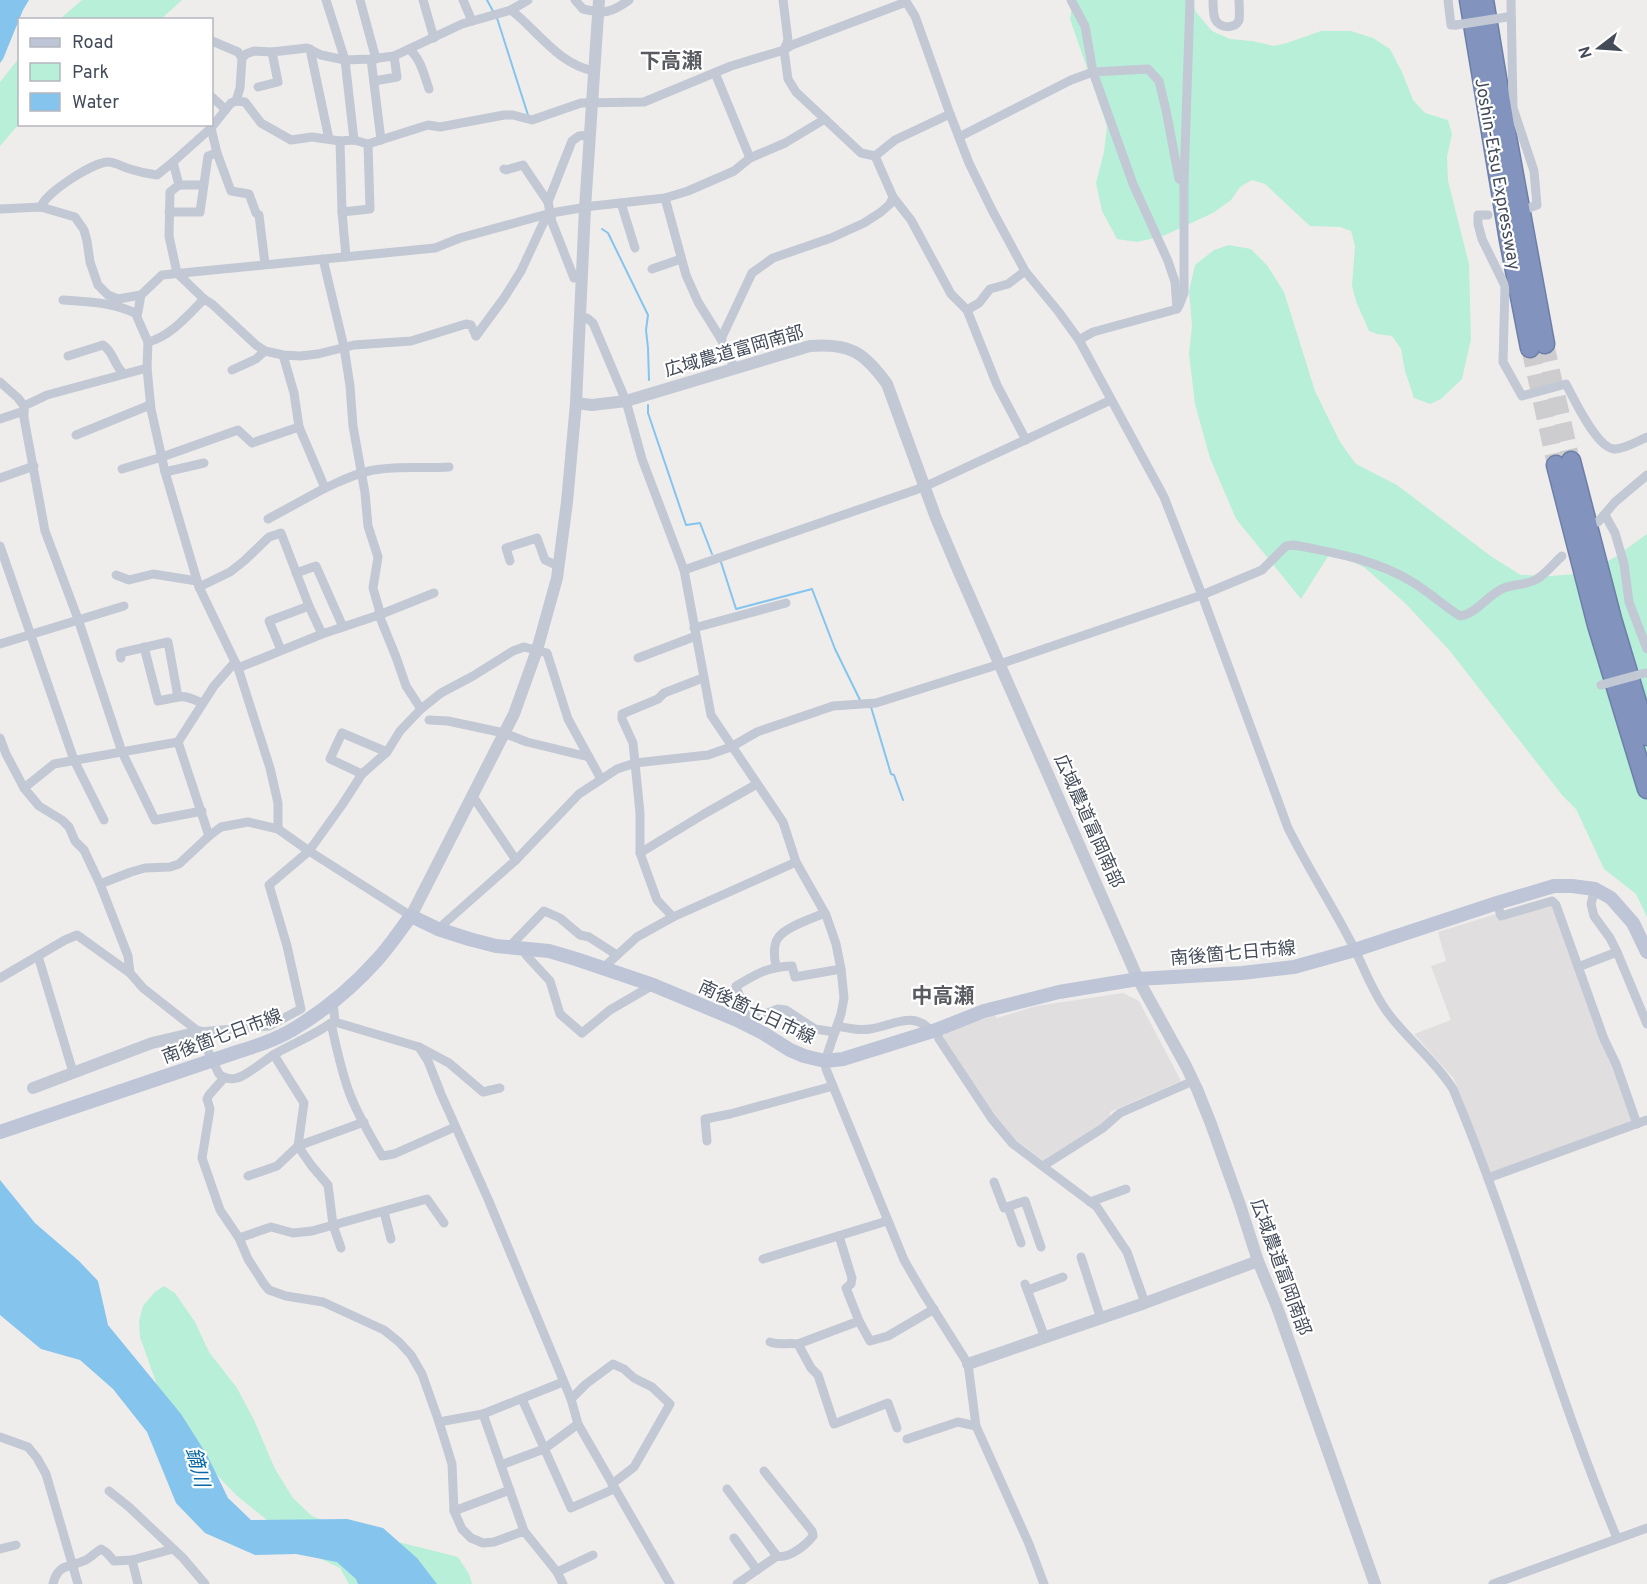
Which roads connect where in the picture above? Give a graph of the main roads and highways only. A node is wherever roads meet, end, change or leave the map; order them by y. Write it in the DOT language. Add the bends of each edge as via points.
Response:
graph roads {
  1 [pos="1469,0"];
  2 [pos="1484,0"];
  3 [pos="1647,735"];
  4 [pos="1647,789"];
  5 [pos="1647,952"];
  6 [pos="0,1132"];
  1 -- 2 [label="highway, Joshin-Etsu Expressway" via="1509,240 1537,346"];
  3 -- 4 [label="highway" via="1564,463 1597,625"];
  5 -- 6 [label="main road, 南後箇七日市線" via="1633,923 1611,898 1595,889 1554,886 1294,967 1138,979 1041,996 843,1059 825,1061 790,1050 745,1022 653,985 549,951 469,939 411,916 378,959 333,1003 291,1031"];
}
